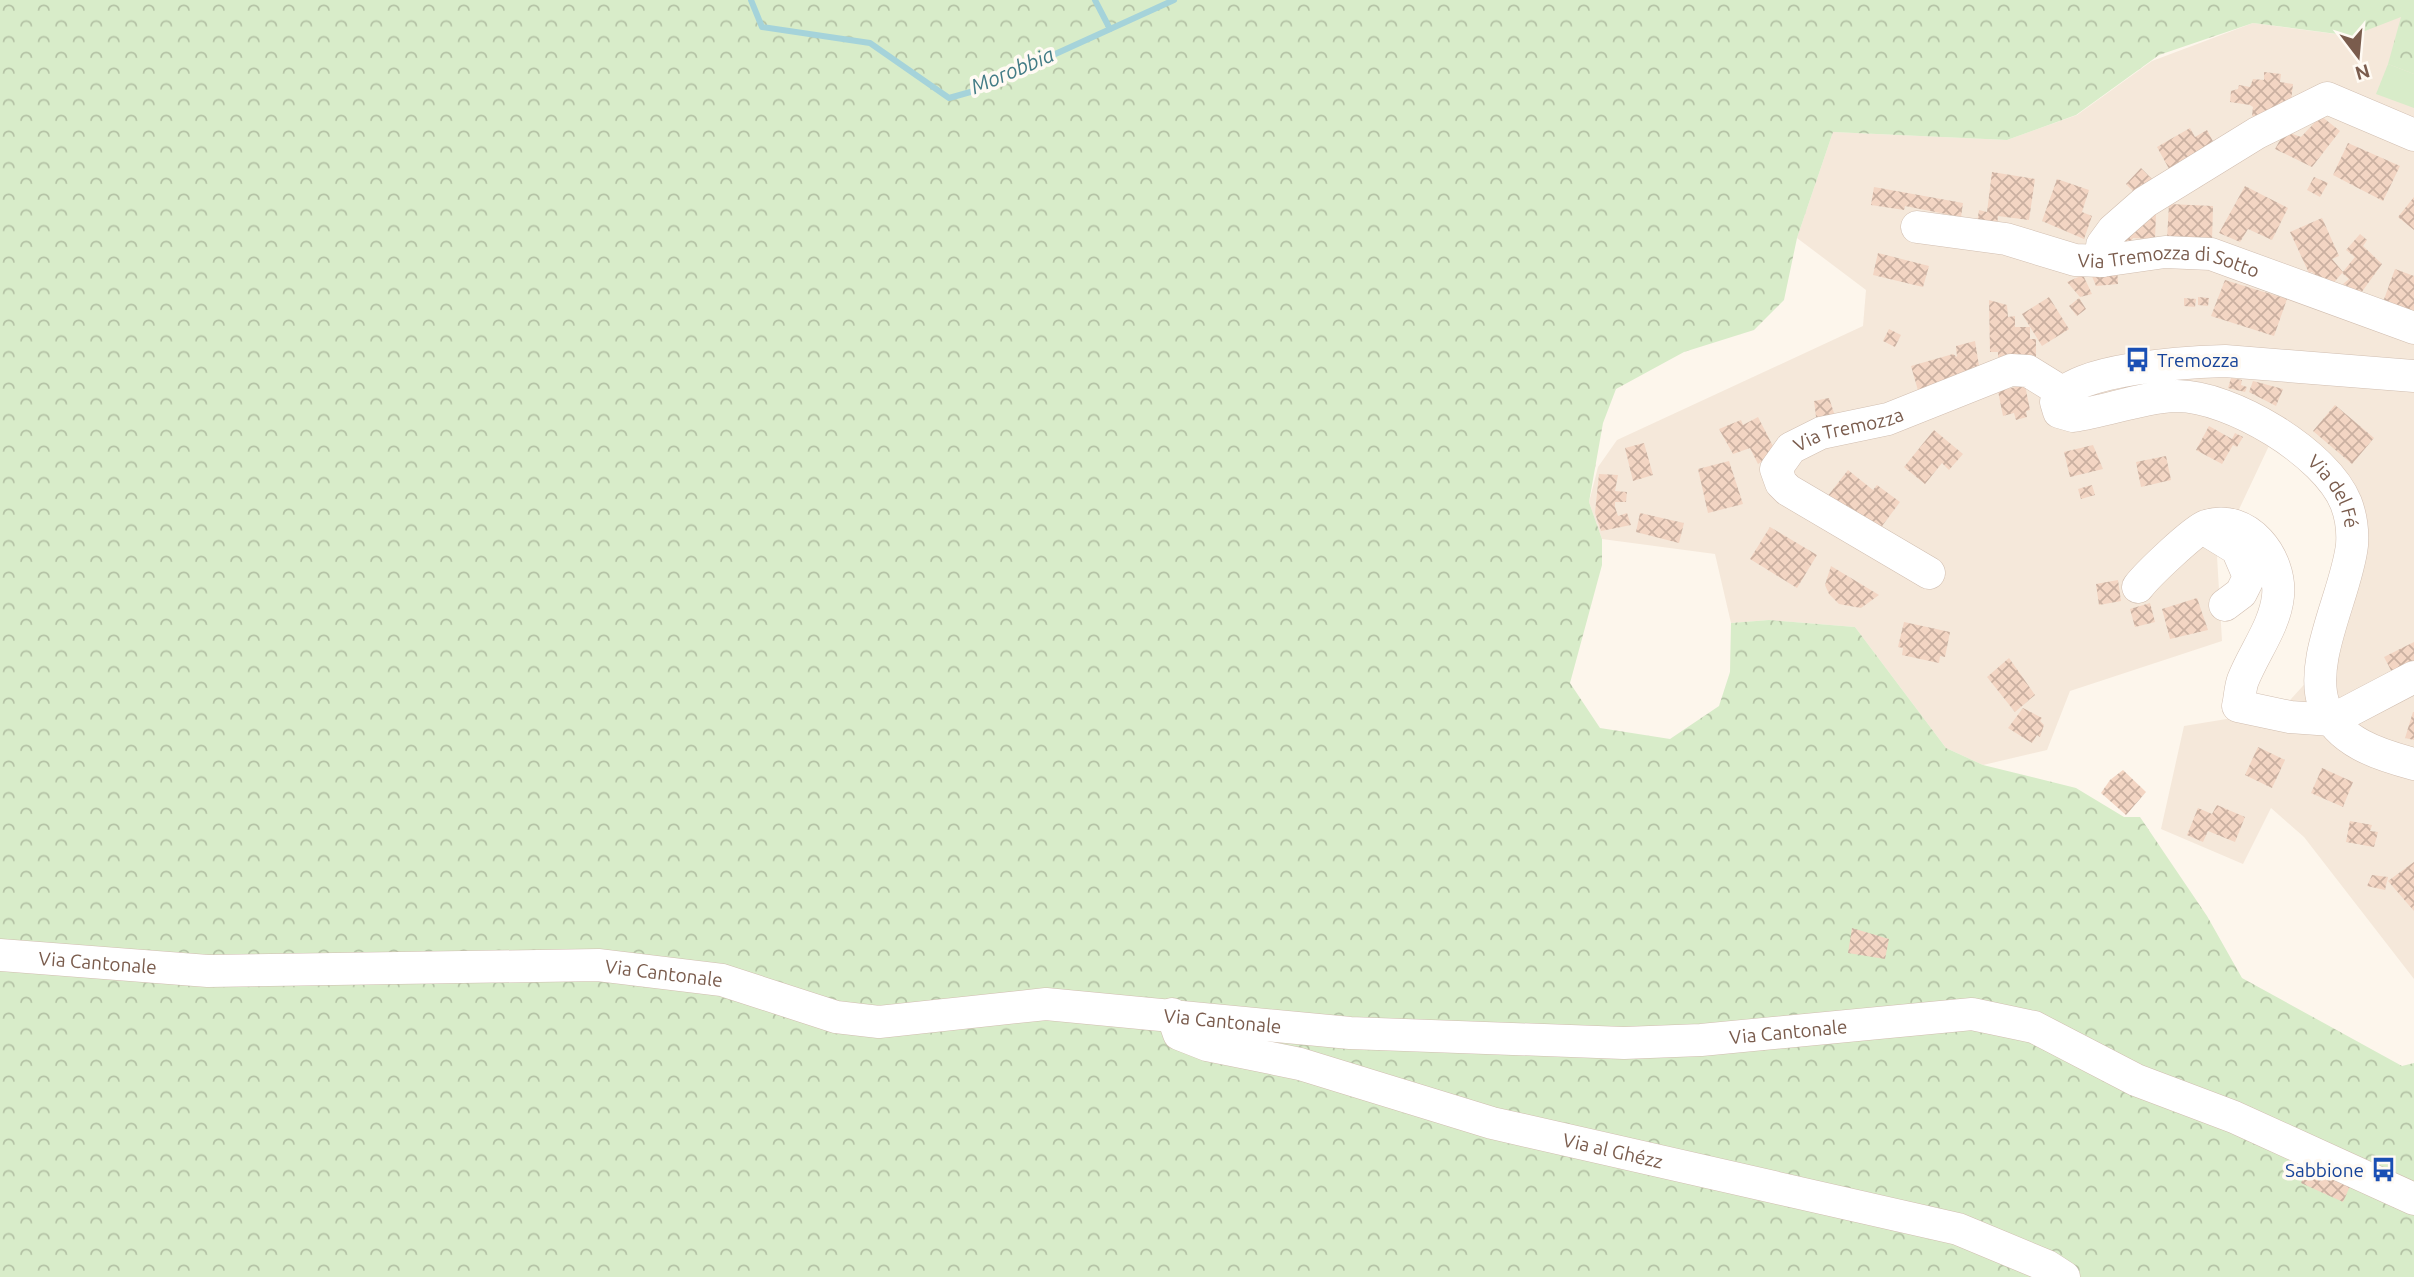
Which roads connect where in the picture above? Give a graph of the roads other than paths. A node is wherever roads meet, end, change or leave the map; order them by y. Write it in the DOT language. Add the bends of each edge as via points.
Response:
graph roads {
  1 [pos="2414,135"];
  2 [pos="1917,227"];
  3 [pos="2102,261"];
  4 [pos="2414,328"];
  5 [pos="2414,376"];
  6 [pos="2062,392"];
  7 [pos="2200,530"];
  8 [pos="1929,573"];
  9 [pos="2138,587"];
  10 [pos="2225,605"];
  11 [pos="2414,677"];
  12 [pos="2332,720"];
  13 [pos="2414,764"];
  14 [pos="0,955"];
  15 [pos="1172,1014"];
  16 [pos="2414,1199"];
  17 [pos="2064,1277"];
  1 -- 3 [label="street" via="2327,98 2257,133 2145,202 2102,245"];
  2 -- 3 [label="street, Via Tremozza di Sotto" via="2006,239 2075,260"];
  3 -- 4 [label="street, Via Tremozza di Sotto" via="2165,252 2211,254"];
  5 -- 6 [label="street" via="2194,362 2085,381"];
  6 -- 8 [label="street, Via Tremozza" via="2028,371 2011,370 1888,419 1821,433 1784,454 1776,469 1788,490"];
  6 -- 12 [label="street, Via del Fé" via="2056,407 2073,416 2162,398 2210,401 2275,432 2328,475 2346,502 2352,532 2320,677"];
  7 -- 9 [label="street"];
  7 -- 10 [label="street" via="2227,541 2244,557 2247,584"];
  7 -- 12 [label="street" via="2228,524 2253,537 2273,562 2278,579 2275,611 2243,681 2238,706"];
  11 -- 12 [label="street"];
  12 -- 13 [label="street" via="2372,751"];
  14 -- 15 [label="street, Via Cantonale" via="208,971 598,965 722,980 836,1017 879,1022 1046,1004"];
  15 -- 16 [label="street, Via Cantonale" via="1350,1033 1624,1043 1701,1040 1949,1014 1994,1016 2050,1033 2136,1080 2234,1117"];
  15 -- 17 [label="street, Via al Ghézz" via="1179,1034 1189,1040 1300,1064 1492,1123 1958,1229"];
}
